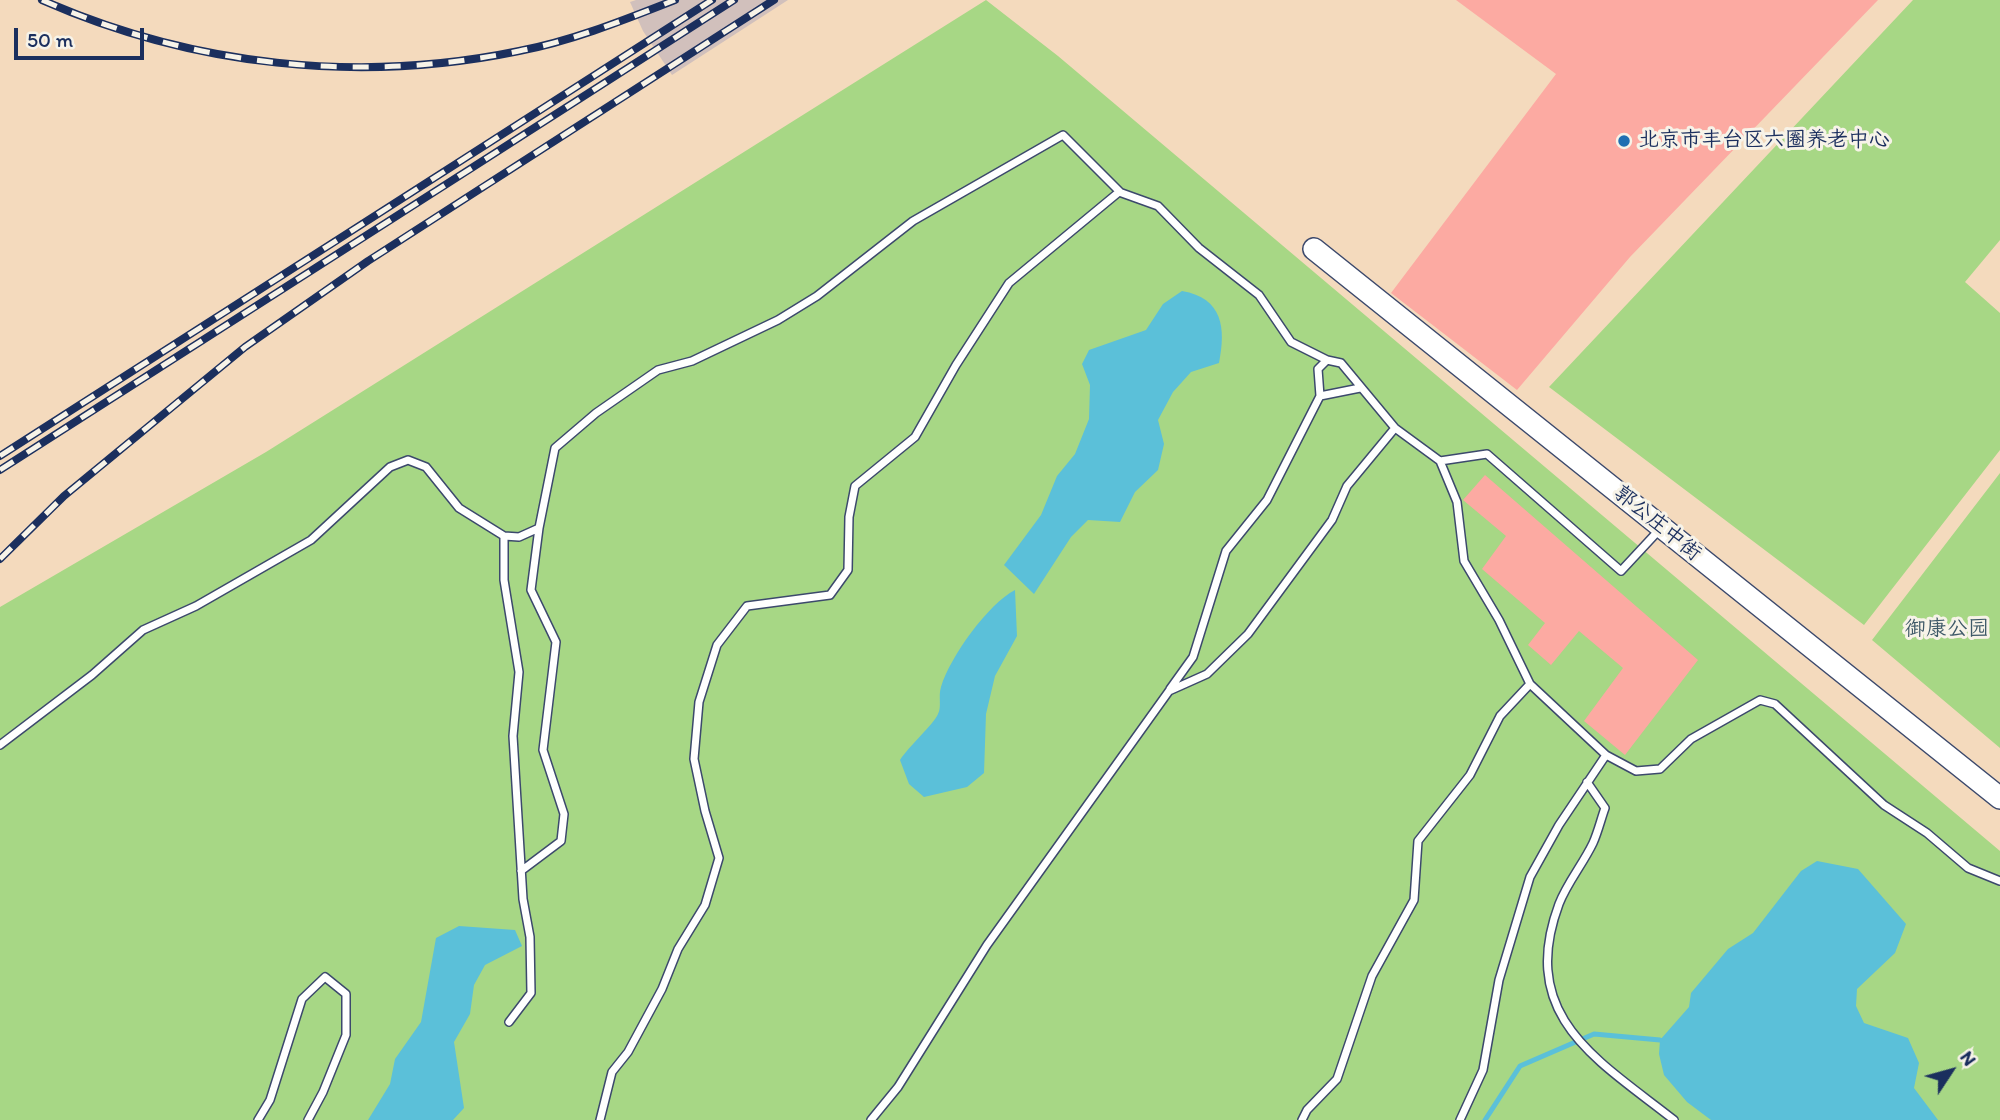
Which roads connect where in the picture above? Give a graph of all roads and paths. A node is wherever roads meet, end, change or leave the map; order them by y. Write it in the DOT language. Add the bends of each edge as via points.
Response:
graph roads {
  1 [pos="1120,192"];
  2 [pos="1314,249"];
  3 [pos="1327,360"];
  4 [pos="1360,388"];
  5 [pos="1321,396"];
  6 [pos="1395,428"];
  7 [pos="1440,461"];
  8 [pos="539,528"];
  9 [pos="1662,528"];
  10 [pos="504,536"];
  11 [pos="1530,684"];
  12 [pos="1169,691"];
  13 [pos="0,745"];
  14 [pos="1606,755"];
  15 [pos="1587,782"];
  16 [pos="2000,798"];
  17 [pos="521,871"];
  18 [pos="2000,881"];
  19 [pos="509,1022"];
  20 [pos="258,1120"];
  21 [pos="309,1120"];
  22 [pos="600,1120"];
  23 [pos="871,1120"];
  24 [pos="1302,1120"];
  25 [pos="1460,1120"];
  26 [pos="1674,1120"];
  1 -- 3 [label="lane" via="1158,206 1199,248 1259,295 1291,342"];
  1 -- 8 [label="lane" via="1063,135 913,221 817,296 778,320 692,361 658,370 596,413 555,448"];
  1 -- 22 [label="lane" via="1009,283 915,437 855,486 848,570 830,595 747,606 717,645 699,702 694,759 719,858 705,905 678,949 663,989 612,1072"];
  2 -- 9 [label="street, 郭公庄中街"];
  3 -- 4 [label="lane" via="1341,363"];
  3 -- 5 [label="lane" via="1318,369"];
  4 -- 5 [label="lane"];
  4 -- 6 [label="lane"];
  5 -- 12 [label="lane" via="1267,500 1226,551 1192,657"];
  6 -- 7 [label="lane"];
  6 -- 12 [label="lane" via="1347,486 1332,520 1248,634 1207,674"];
  7 -- 9 [label="lane" via="1487,454 1621,571"];
  7 -- 11 [label="lane" via="1457,502 1464,561"];
  8 -- 10 [label="lane" via="519,537"];
  8 -- 17 [label="lane" via="531,590 556,642 543,750 564,814 561,841"];
  9 -- 16 [label="street, 郭公庄中街"];
  10 -- 13 [label="lane" via="459,508 425,467 408,460 390,467 311,540 196,606 143,630"];
  10 -- 17 [label="lane" via="504,580 519,672 513,736"];
  11 -- 14 [label="lane"];
  11 -- 24 [label="lane" via="1500,716 1470,775 1418,841 1414,900 1372,976 1337,1079"];
  12 -- 23 [label="lane" via="987,945 898,1087"];
  14 -- 15 [label="lane"];
  14 -- 18 [label="lane" via="1636,771 1661,769 1691,739 1760,700 1775,704 1884,805 1968,868"];
  15 -- 25 [label="lane" via="1530,877 1499,980 1483,1070"];
  15 -- 26 [label="lane" via="1605,807 1594,842 1560,902 1548,939 1552,992 1567,1028 1584,1049"];
  17 -- 19 [label="lane" via="530,937 531,993"];
  20 -- 21 [label="lane" via="270,1100 302,999 325,977 346,994 346,1035"];
}
